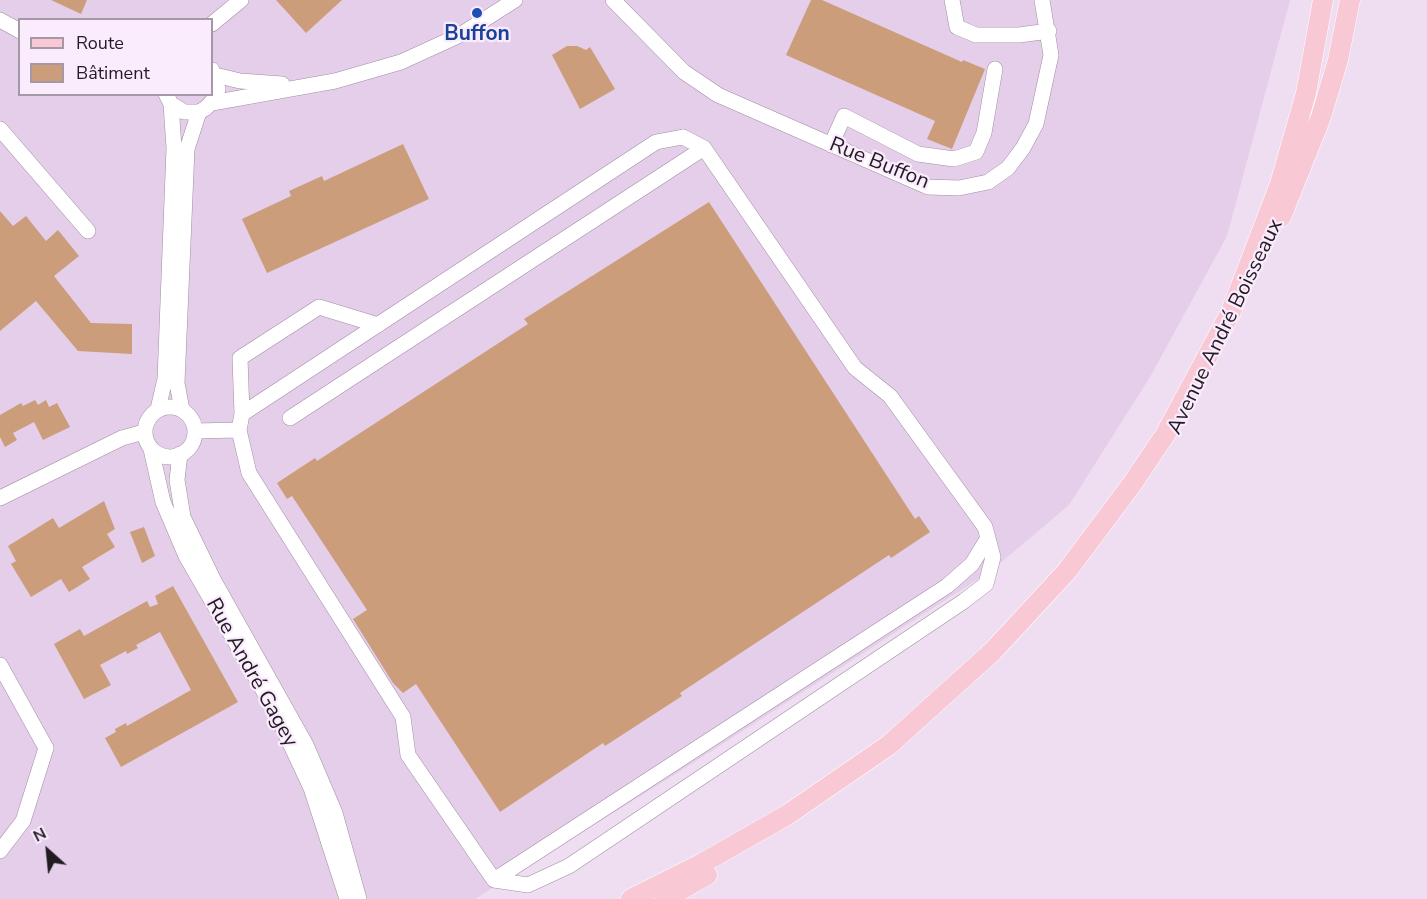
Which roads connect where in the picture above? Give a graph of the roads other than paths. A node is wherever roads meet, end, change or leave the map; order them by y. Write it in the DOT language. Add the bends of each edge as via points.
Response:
graph roads {
  1 [pos="242,0"];
  2 [pos="515,0"];
  3 [pos="613,0"];
  4 [pos="952,0"];
  5 [pos="1042,0"];
  6 [pos="1323,0"];
  7 [pos="1350,0"];
  8 [pos="0,20"];
  9 [pos="213,23"];
  10 [pos="18,30"];
  11 [pos="1049,31"];
  12 [pos="996,69"];
  13 [pos="213,72"];
  14 [pos="303,86"];
  15 [pos="169,100"];
  16 [pos="205,108"];
  17 [pos="0,129"];
  18 [pos="831,145"];
  19 [pos="704,148"];
  20 [pos="88,231"];
  21 [pos="378,325"];
  22 [pos="158,409"];
  23 [pos="182,410"];
  24 [pos="242,414"];
  25 [pos="290,418"];
  26 [pos="239,430"];
  27 [pos="195,431"];
  28 [pos="144,432"];
  29 [pos="151,449"];
  30 [pos="180,454"];
  31 [pos="0,498"];
  32 [pos="988,538"];
  33 [pos="0,665"];
  34 [pos="0,851"];
  35 [pos="494,880"];
  36 [pos="696,881"];
  37 [pos="347,899"];
  38 [pos="359,899"];
  39 [pos="631,899"];
  40 [pos="664,899"];
  41 [pos="683,899"];
  1 -- 9 [label="street"];
  2 -- 14 [label="street" via="434,49 368,73"];
  3 -- 18 [label="street, Rue Buffon" via="660,50 701,85"];
  4 -- 11 [label="street" via="957,27 976,35"];
  5 -- 11 [label="street, Rue Buffon"];
  6 -- 39 [label="main road, Avenue André Boisseaux" via="1306,93 1280,184 1230,314 1165,435 1068,571 993,651 889,745 787,815"];
  7 -- 36 [label="main road, Avenue André Boisseaux" via="1338,60 1300,175 1249,289 1194,403 1113,529 1060,596 991,669 919,733 849,788"];
  8 -- 10 [label="street"];
  11 -- 18 [label="street, Rue Buffon" via="1051,55 1036,124 1008,168 988,182 959,188 928,186"];
  12 -- 18 [label="street" via="984,133 976,152 954,159 918,154 844,116"];
  13 -- 14 [label="street" via="240,81"];
  13 -- 16 [label="street" via="218,89"];
  14 -- 16 [label="street"];
  15 -- 16 [label="street" via="184,112"];
  15 -- 22 [label="street" via="174,148 165,379"];
  16 -- 23 [label="street" via="187,149 177,383"];
  17 -- 20 [label="street"];
  19 -- 21 [label="street" via="683,137 656,142"];
  19 -- 25 [label="street"];
  19 -- 32 [label="street" via="855,369 890,396 985,527"];
  21 -- 24 [label="street"];
  21 -- 24 [label="street" via="318,307 240,358"];
  22 -- 23 [label="street" via="170,406"];
  22 -- 28 [label="street" via="148,419"];
  23 -- 27 [label="street" via="191,418"];
  24 -- 26 [label="street"];
  26 -- 27 [label="street"];
  26 -- 35 [label="street" via="249,473 403,717 408,755"];
  27 -- 30 [label="street" via="191,445"];
  28 -- 29 [label="street"];
  28 -- 31 [label="street" via="112,442"];
  29 -- 30 [label="street" via="165,456"];
  29 -- 37 [label="street, Rue André Gagey" via="170,521 186,556 295,750 323,818"];
  30 -- 38 [label="street, Rue André Gagey" via="177,480 183,517 306,745 335,813"];
  32 -- 35 [label="street" via="972,564 947,586"];
  32 -- 35 [label="street" via="993,557 986,584 964,601 569,866 528,885"];
  33 -- 34 [label="street" via="46,748 23,821"];
  36 -- 40 [label="main road, Avenue André Boisseaux"];
  36 -- 41 [label="street"];
}
